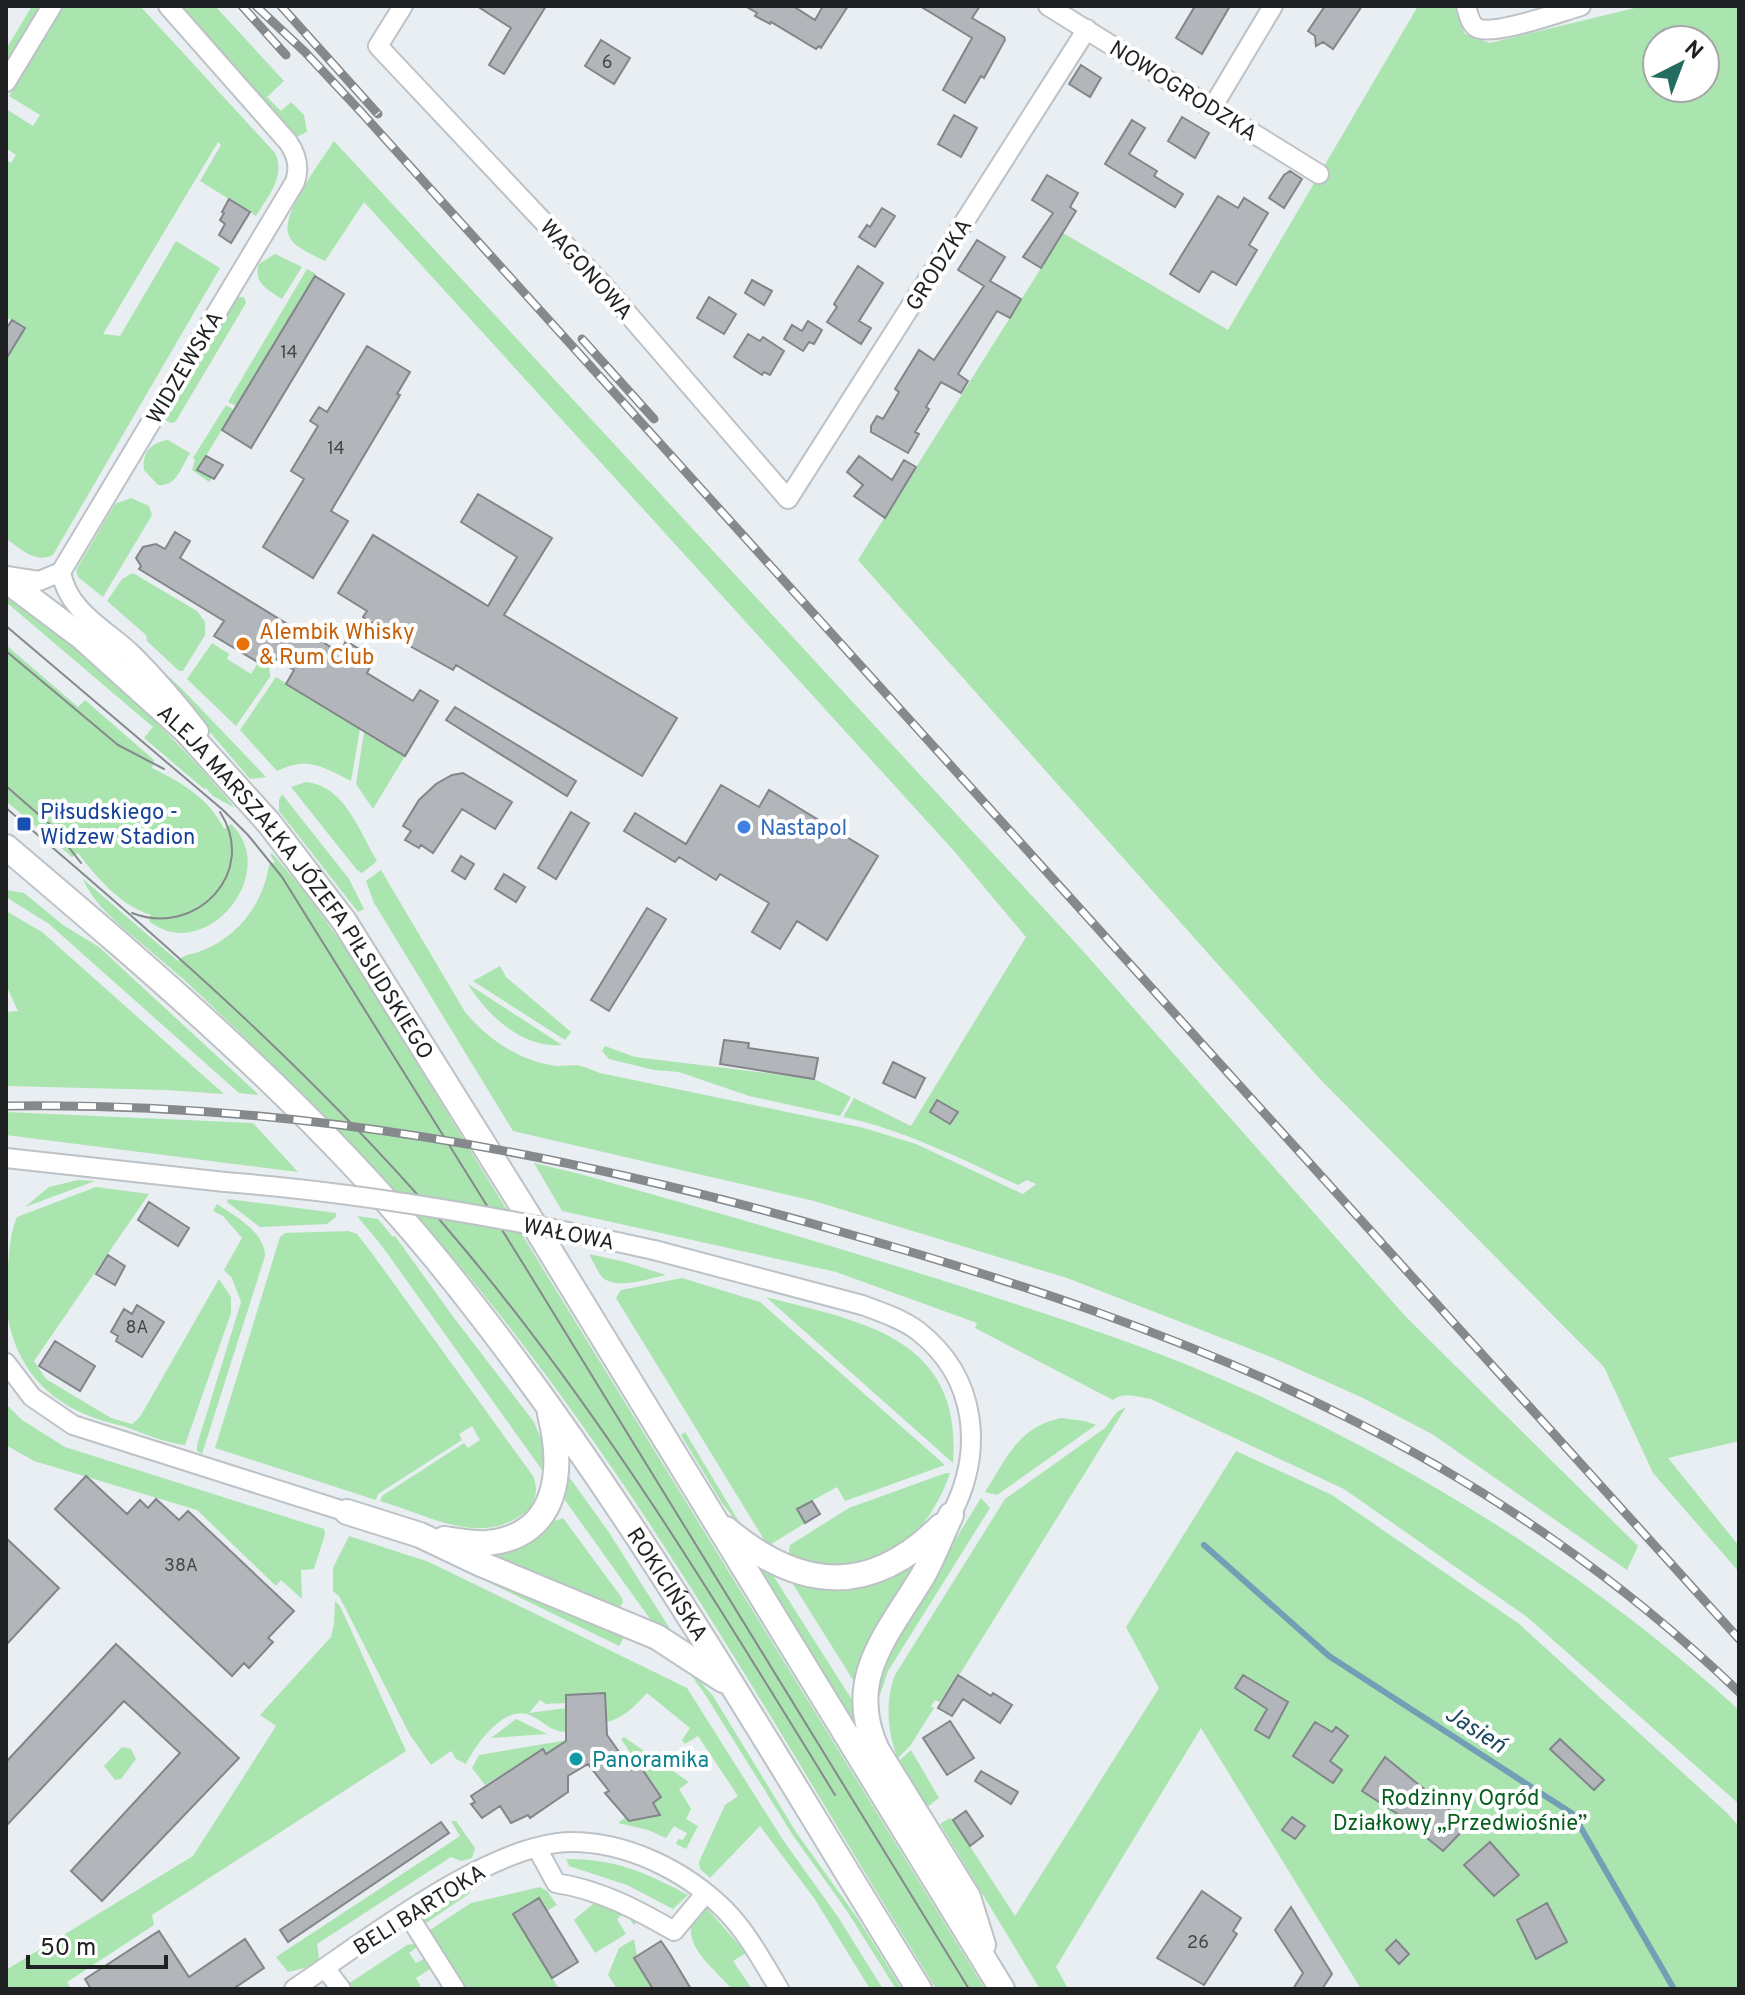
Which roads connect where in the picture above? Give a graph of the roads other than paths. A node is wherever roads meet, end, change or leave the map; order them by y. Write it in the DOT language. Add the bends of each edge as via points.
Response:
graph roads {
  1 [pos="52,6"];
  2 [pos="168,6"];
  3 [pos="403,6"];
  4 [pos="1048,6"];
  5 [pos="1273,6"];
  6 [pos="1466,6"];
  7 [pos="1581,6"];
  8 [pos="1087,29"];
  9 [pos="6,82"];
  10 [pos="1212,108"];
  11 [pos="1319,174"];
  12 [pos="788,499"];
  13 [pos="61,572"];
  14 [pos="6,578"];
  15 [pos="215,762"];
  16 [pos="6,847"];
  17 [pos="6,1158"];
  18 [pos="6,1363"];
  19 [pos="544,1397"];
  20 [pos="706,1507"];
  21 [pos="347,1512"];
  22 [pos="951,1515"];
  23 [pos="420,1535"];
  24 [pos="732,1686"];
  25 [pos="537,1848"];
  26 [pos="705,1894"];
  27 [pos="407,1913"];
  28 [pos="988,1966"];
  29 [pos="325,1968"];
  30 [pos="294,1989"];
  31 [pos="341,1989"];
  32 [pos="455,1989"];
  33 [pos="779,1989"];
  34 [pos="919,1989"];
  35 [pos="1002,1989"];
  1 -- 9 [label="street"];
  2 -- 13 [label="street, WIDZEWSKA" via="288,142 298,172"];
  3 -- 12 [label="street, WAGONOWA" via="378,46 603,285"];
  4 -- 8 [label="street, NOWOGRODZKA"];
  5 -- 10 [label="street"];
  6 -- 7 [label="street" via="1479,29"];
  8 -- 10 [label="street, NOWOGRODZKA"];
  8 -- 12 [label="street, GRODZKA"];
  10 -- 11 [label="street, NOWOGRODZKA"];
  13 -- 14 [label="street" via="31,581"];
  13 -- 15 [label="street" via="73,603 147,670 198,729"];
  14 -- 15 [label="main road, ALEJA MARSZAŁKA JÓZEFA PIŁSUDSKIEGO" via="121,671"];
  15 -- 20 [label="main road, ALEJA MARSZAŁKA JÓZEFA PIŁSUDSKIEGO" via="344,921"];
  16 -- 19 [label="main road, ROKICIŃSKA" via="134,955 329,1140 437,1260"];
  17 -- 22 [label="street, WAŁOWA, bridge" via="436,1209 654,1250 892,1317 925,1337 954,1373 964,1396 970,1417 970,1466"];
  18 -- 21 [label="street" via="32,1397 73,1425"];
  19 -- 23 [label="main road" via="558,1471 550,1501 537,1520 511,1538 488,1543"];
  19 -- 24 [label="main road, ROKICIŃSKA"];
  20 -- 22 [label="main road" via="760,1556 792,1571 827,1577 863,1574 896,1561"];
  20 -- 28 [label="main road"];
  21 -- 23 [label="main road"];
  22 -- 28 [label="main road" via="873,1659 864,1705 877,1750 968,1897"];
  23 -- 24 [label="main road" via="657,1637"];
  24 -- 34 [label="main road, ROKICIŃSKA"];
  25 -- 26 [label="street, BELI BARTOKA" via="570,1842 605,1845 650,1858"];
  25 -- 26 [label="street" via="556,1883 627,1904 674,1931"];
  25 -- 27 [label="street, BELI BARTOKA" via="466,1876"];
  26 -- 33 [label="street, BELI BARTOKA" via="751,1943"];
  27 -- 29 [label="street, BELI BARTOKA"];
  27 -- 32 [label="street"];
  28 -- 35 [label="main road"];
  29 -- 30 [label="street, BELI BARTOKA"];
  29 -- 31 [label="street"];
}
